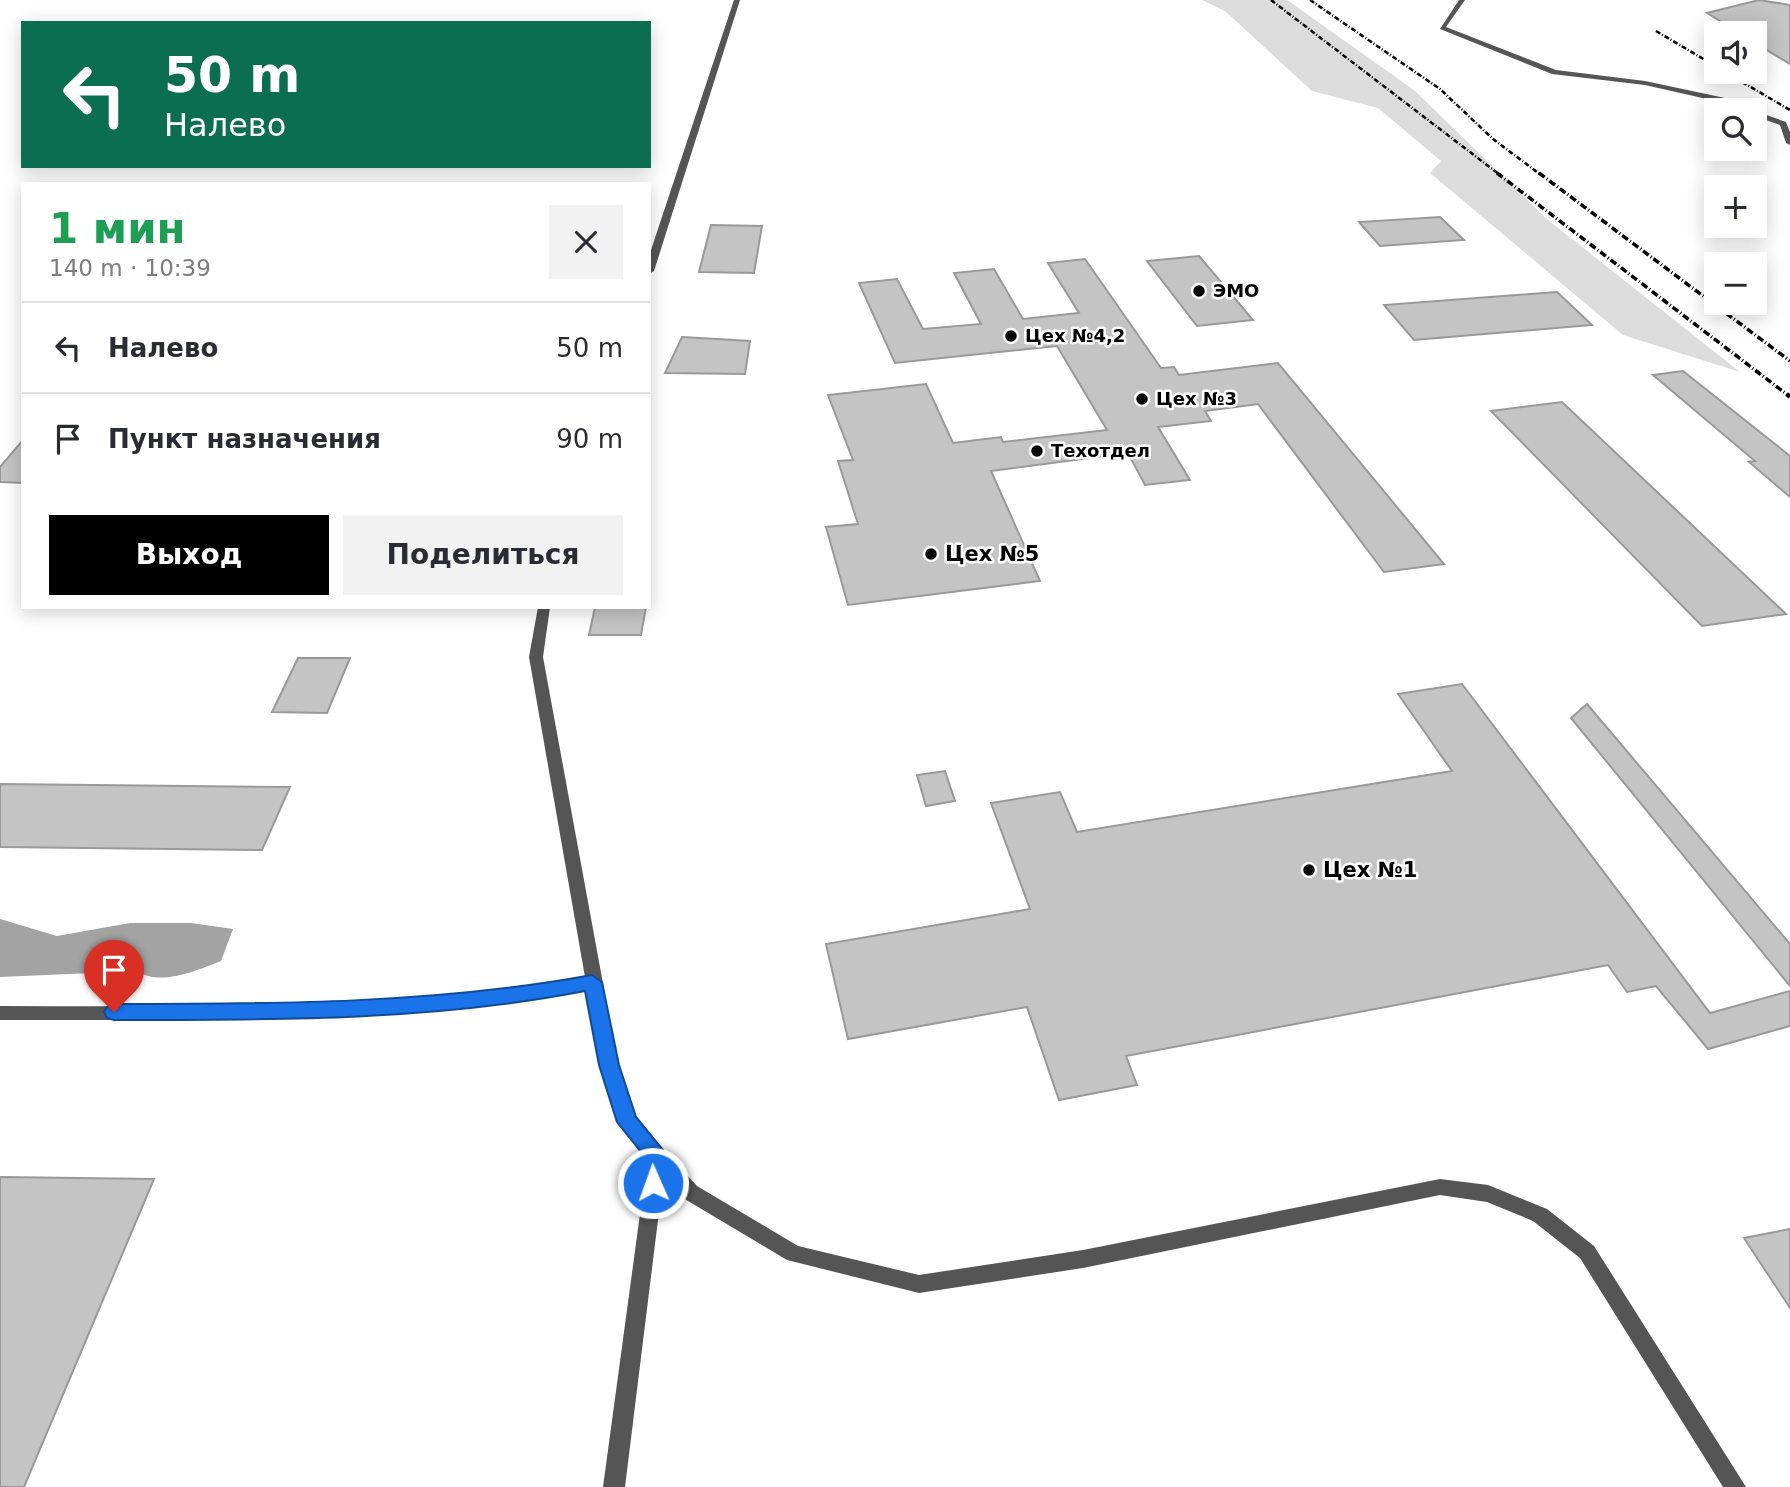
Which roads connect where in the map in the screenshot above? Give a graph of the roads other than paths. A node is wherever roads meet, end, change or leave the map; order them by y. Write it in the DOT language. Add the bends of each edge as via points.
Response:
graph roads {
  1 [pos="737,0"];
  2 [pos="1462,0"];
  3 [pos="1713,98"];
  4 [pos="1767,118"];
  5 [pos="1790,143"];
  6 [pos="651,265"];
  7 [pos="544,609"];
  8 [pos="592,982"];
  9 [pos="0,1013"];
  10 [pos="657,1155"];
  11 [pos="614,1487"];
  12 [pos="1735,1487"];
  1 -- 6 [label="street"];
  2 -- 3 [label="street" via="1442,27 1555,72 1645,83"];
  4 -- 5 [label="street" via="1783,124"];
  7 -- 8 [label="street" via="538,669"];
  8 -- 9 [label="street" via="525,995 409,1006 278,1012"];
  8 -- 10 [label="street" via="609,1065 627,1122"];
  10 -- 11 [label="street"];
  10 -- 12 [label="street" via="690,1192 794,1254 919,1284 1083,1259 1440,1187 1489,1194 1540,1215 1587,1252"];
}
